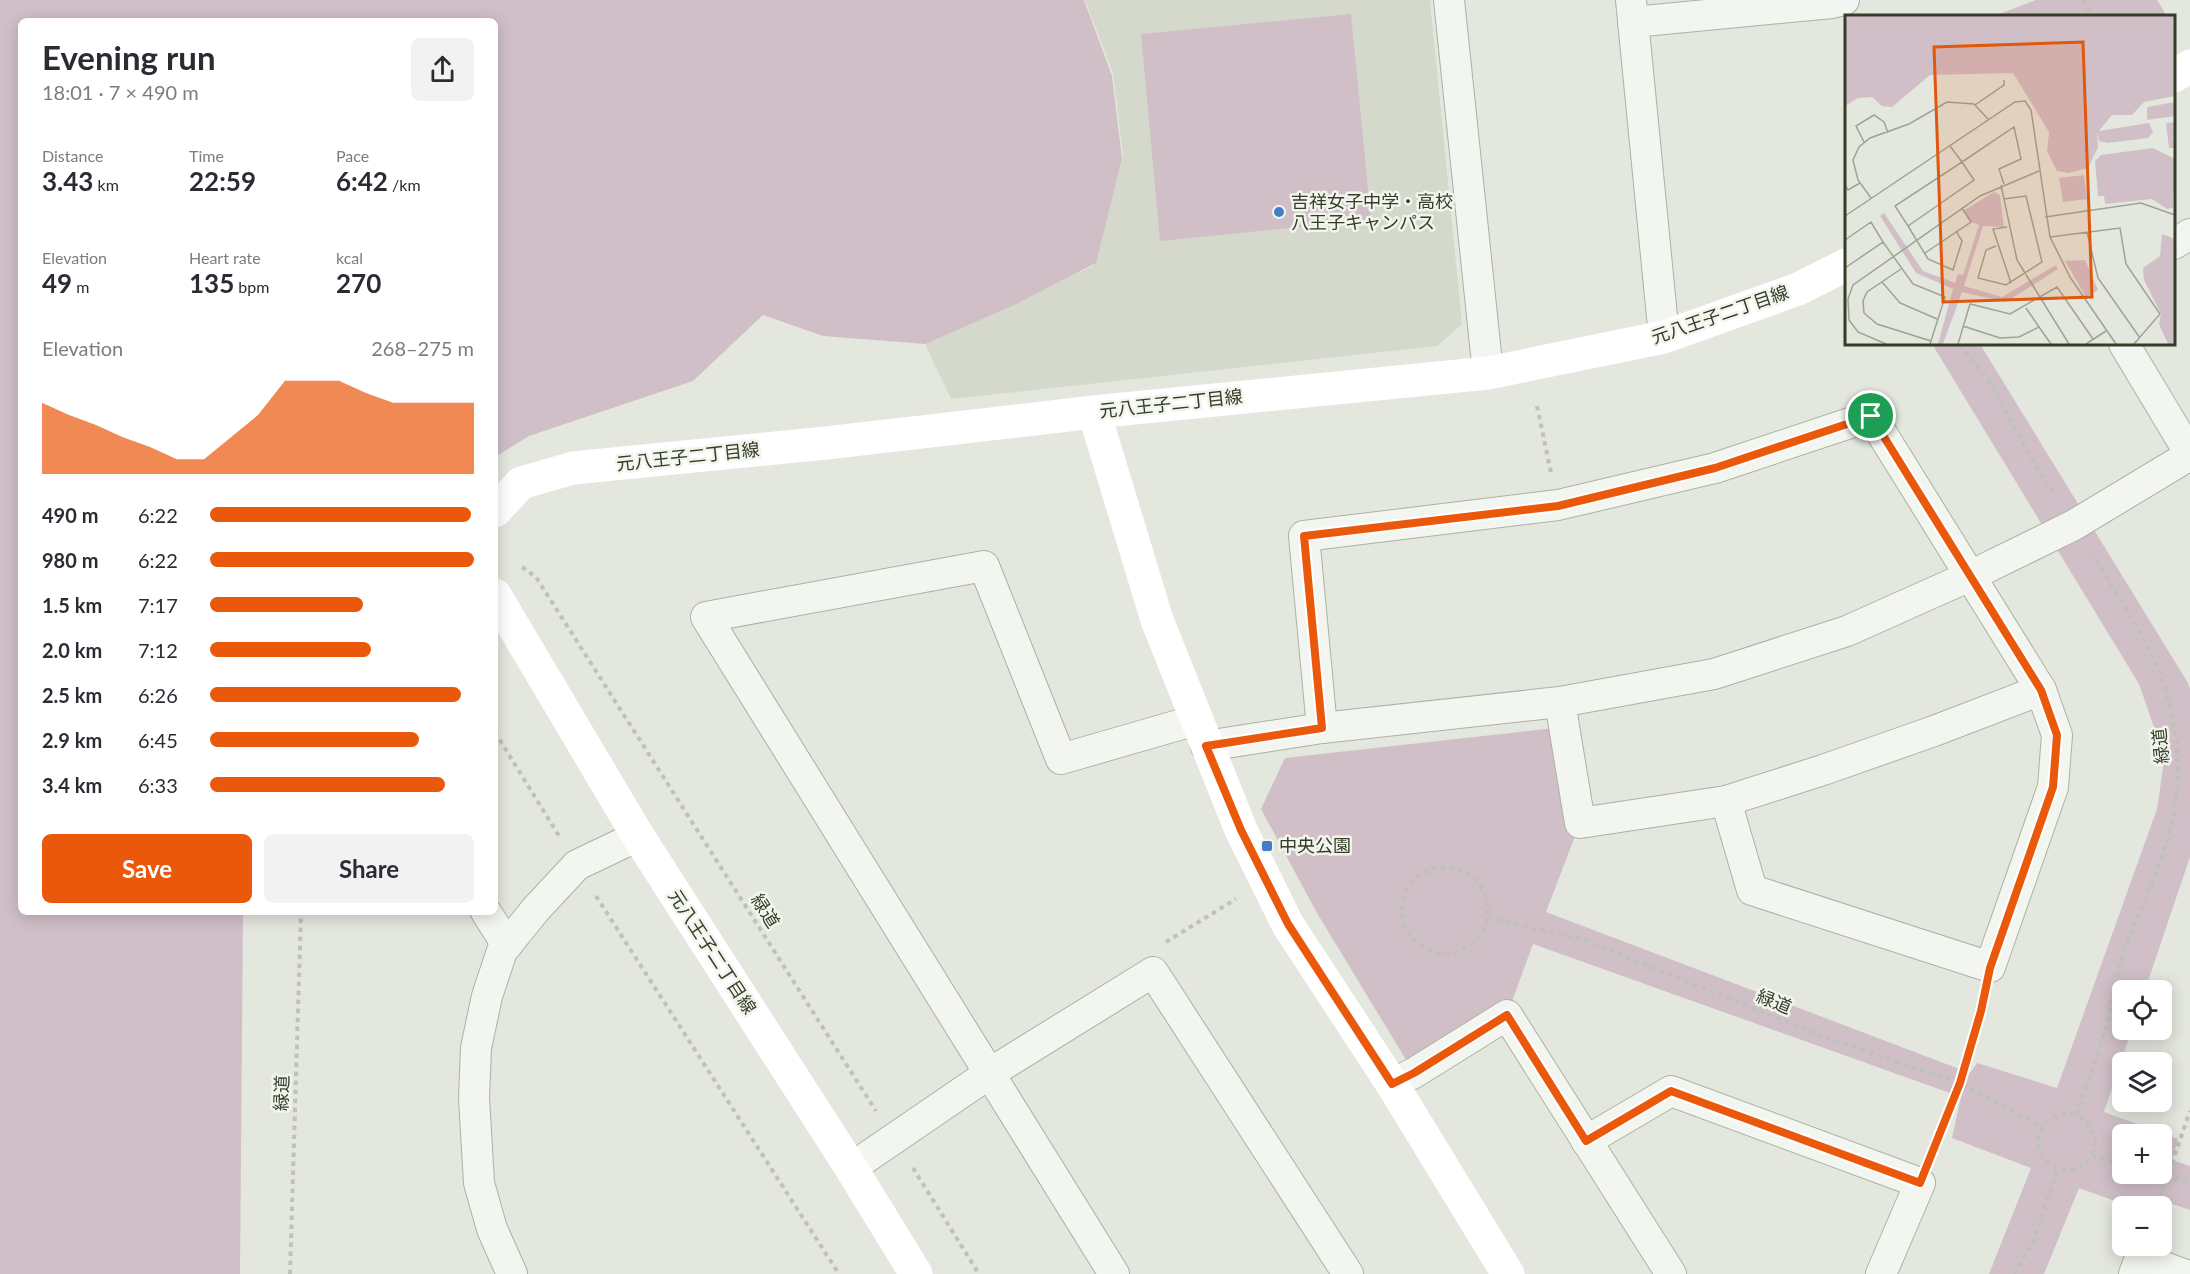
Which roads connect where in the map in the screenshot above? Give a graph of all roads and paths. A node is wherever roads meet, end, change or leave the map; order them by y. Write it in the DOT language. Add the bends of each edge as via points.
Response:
graph roads {
  1 [pos="1449,0"];
  2 [pos="1844,0"];
  3 [pos="2083,0"];
  4 [pos="1632,11"];
  5 [pos="2091,15"];
  6 [pos="2190,66"];
  7 [pos="2175,75"];
  8 [pos="2190,234"];
  9 [pos="2175,243"];
  10 [pos="1845,266"];
  11 [pos="1665,337"];
  12 [pos="1961,345"];
  13 [pos="2125,345"];
  14 [pos="1488,374"];
  15 [pos="1537,406"];
  16 [pos="1094,412"];
  17 [pos="2190,455"];
  18 [pos="1558,506"];
  19 [pos="498,508"];
  20 [pos="2074,525"];
  21 [pos="522,567"];
  22 [pos="1970,576"];
  23 [pos="498,600"];
  24 [pos="2041,690"];
  25 [pos="1560,702"];
  26 [pos="1322,728"];
  27 [pos="1201,733"];
  28 [pos="498,737"];
  29 [pos="1726,801"];
  30 [pos="638,836"];
  31 [pos="576,865"];
  32 [pos="1241,896"];
  33 [pos="301,915"];
  34 [pos="488,915"];
  35 [pos="1488,918"];
  36 [pos="1165,943"];
  37 [pos="507,945"];
  38 [pos="1990,968"];
  39 [pos="990,1073"];
  40 [pos="1960,1083"];
  41 [pos="1392,1084"];
  42 [pos="2190,1111"];
  43 [pos="2076,1115"];
  44 [pos="2043,1127"];
  45 [pos="894,1139"];
  46 [pos="1586,1141"];
  47 [pos="2092,1156"];
  48 [pos="2112,1161"];
  49 [pos="2172,1162"];
  50 [pos="851,1168"];
  51 [pos="2058,1169"];
  52 [pos="2172,1178"];
  53 [pos="1920,1183"];
  54 [pos="2190,1183"];
  55 [pos="290,1274"];
  56 [pos="512,1274"];
  57 [pos="839,1274"];
  58 [pos="916,1274"];
  59 [pos="979,1274"];
  60 [pos="1114,1274"];
  61 [pos="1348,1274"];
  62 [pos="1508,1274"];
  63 [pos="1671,1274"];
  64 [pos="1881,1274"];
  65 [pos="2014,1274"];
  66 [pos="2134,1274"];
  67 [pos="2183,1274"];
  1 -- 14 [label="street"];
  2 -- 4 [label="street"];
  3 -- 5 [label="path"];
  4 -- 11 [label="street"];
  6 -- 7 [label="street"];
  8 -- 9 [label="street"];
  10 -- 11 [label="street, 元八王子二丁目線" via="1798,289"];
  11 -- 14 [label="street, 元八王子二丁目線"];
  12 -- 20 [label="path, 緑道" via="1989,381"];
  13 -- 17 [label="street"];
  14 -- 16 [label="street, 元八王子二丁目線"];
  15 -- 18 [label="path"];
  16 -- 19 [label="street, 元八王子二丁目線" via="573,468 522,483"];
  16 -- 27 [label="street" via="1157,620"];
  17 -- 20 [label="street"];
  18 -- 22 [label="street" via="1715,468 1871,416"];
  18 -- 26 [label="street" via="1304,536"];
  20 -- 22 [label="street"];
  20 -- 43 [label="path, 緑道" via="2147,646 2161,681 2177,748 2178,788 2159,864 2124,951 2103,1038"];
  21 -- 45 [label="path, 緑道" via="536,577"];
  22 -- 24 [label="street"];
  22 -- 25 [label="street" via="1847,631 1714,674"];
  23 -- 30 [label="street, 元八王子二丁目線"];
  24 -- 29 [label="street" via="1912,739"];
  24 -- 38 [label="street" via="2057,735 2053,787"];
  25 -- 26 [label="street"];
  25 -- 29 [label="street" via="1580,823"];
  26 -- 27 [label="street"];
  27 -- 39 [label="street" via="1061,759 984,566 706,617"];
  27 -- 41 [label="street" via="1241,830 1288,924"];
  28 -- 31 [label="path"];
  29 -- 38 [label="street" via="1752,890"];
  30 -- 31 [label="street"];
  30 -- 50 [label="street, 元八王子二丁目線"];
  31 -- 37 [label="street"];
  31 -- 57 [label="path"];
  32 -- 36 [label="path"];
  33 -- 55 [label="path, 緑道"];
  34 -- 37 [label="street"];
  35 -- 35 [label="path" via="1488,903 1480,885 1456,868 1431,869 1418,876 1403,902 1403,920 1409,934 1432,952 1447,954 1473,944"];
  35 -- 40 [label="path, 緑道" via="1584,940 1827,1038"];
  37 -- 56 [label="street" via="487,996 476,1048 474,1098 479,1183 492,1229"];
  38 -- 40 [label="path"];
  39 -- 45 [label="street"];
  39 -- 60 [label="street"];
  39 -- 61 [label="street" via="1153,972"];
  40 -- 44 [label="path, 緑道"];
  40 -- 53 [label="path"];
  41 -- 46 [label="street" via="1507,1015"];
  41 -- 62 [label="street"];
  42 -- 49 [label="path"];
  43 -- 44 [label="path" via="2058,1115"];
  43 -- 47 [label="path" via="2091,1128 2095,1146"];
  44 -- 51 [label="path" via="2039,1137 2042,1157"];
  45 -- 50 [label="street"];
  45 -- 59 [label="path, 緑道"];
  46 -- 53 [label="street" via="1671,1091"];
  46 -- 63 [label="street"];
  47 -- 48 [label="path"];
  47 -- 51 [label="path" via="2077,1169"];
  50 -- 58 [label="street, 元八王子二丁目線"];
  51 -- 65 [label="path" via="2032,1244"];
  52 -- 54 [label="path"];
  53 -- 64 [label="street"];
  66 -- 67 [label="street" via="2140,1258"];
}
